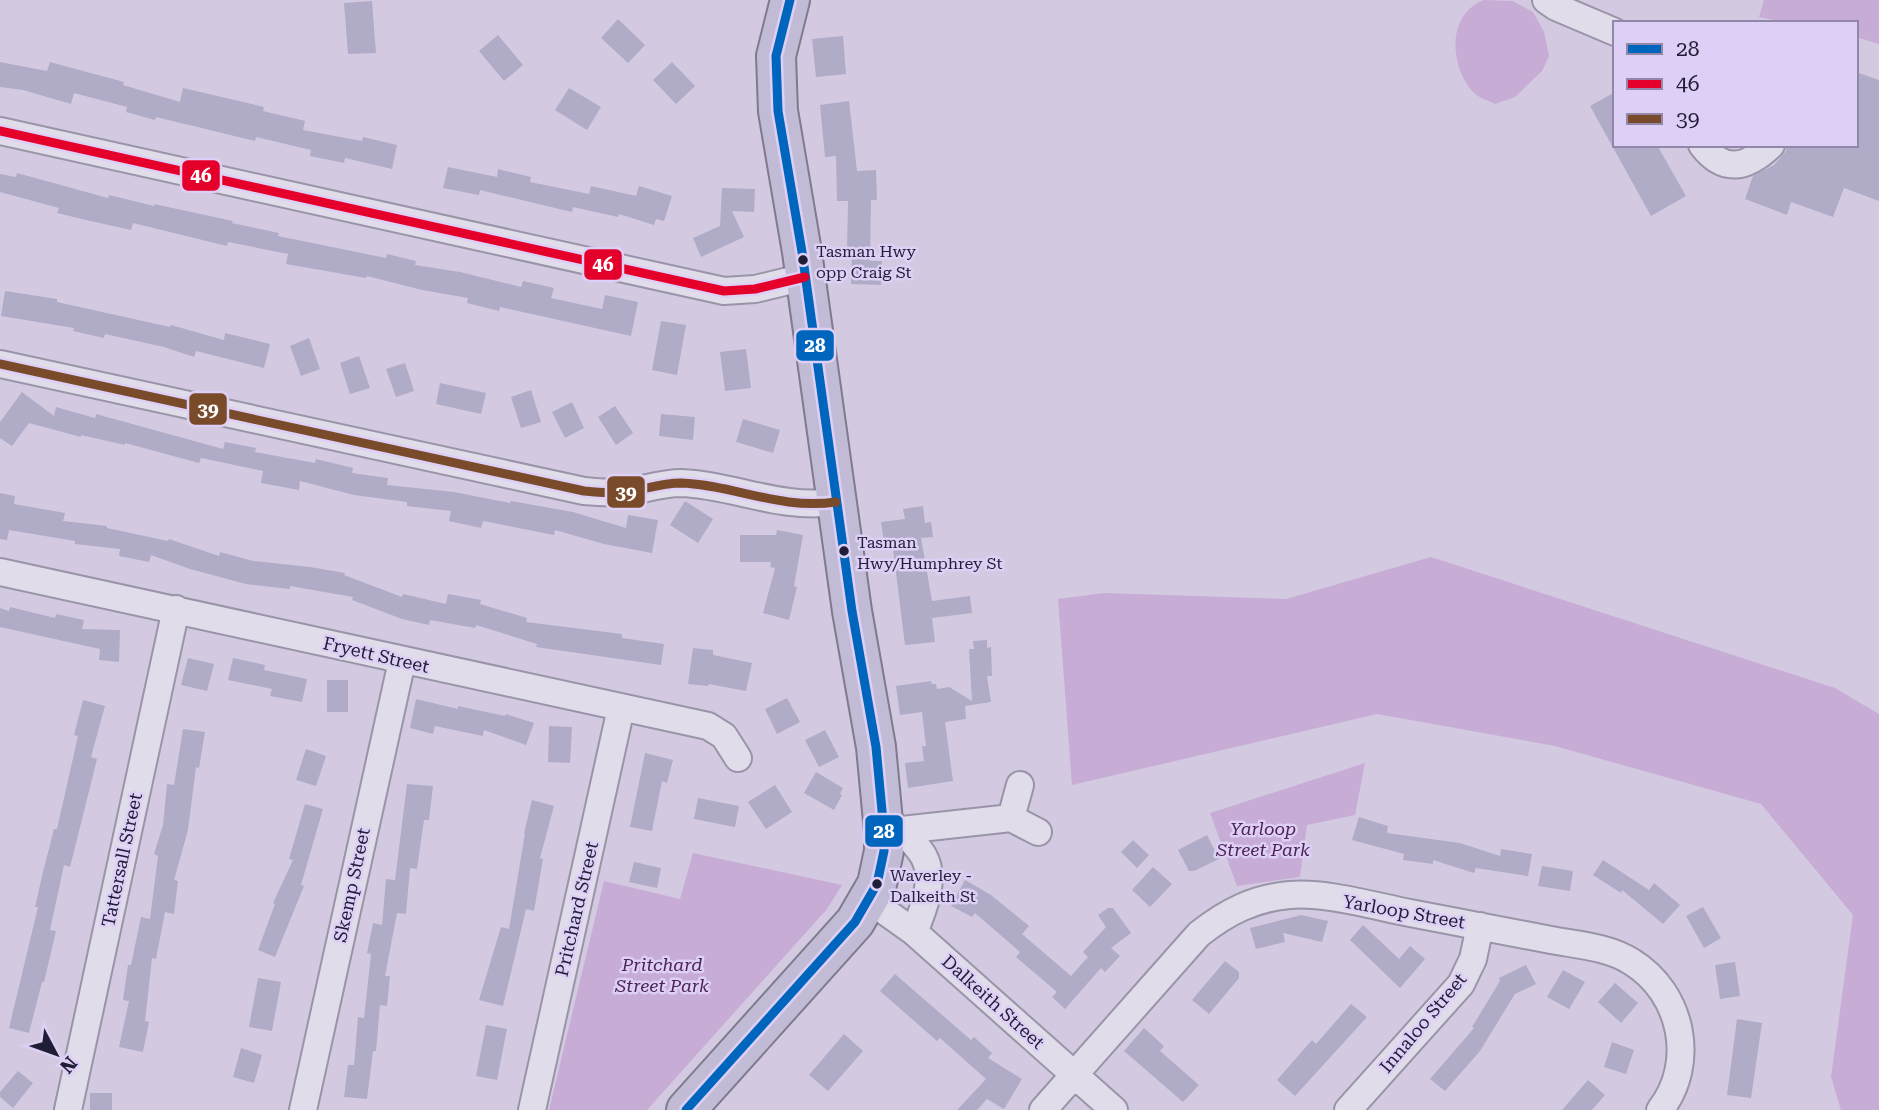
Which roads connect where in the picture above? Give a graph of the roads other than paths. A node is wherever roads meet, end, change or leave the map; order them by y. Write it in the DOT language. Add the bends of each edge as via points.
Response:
graph roads {
  1 [pos="790,0"];
  2 [pos="1546,0"];
  3 [pos="1613,31"];
  4 [pos="0,131"];
  5 [pos="1704,147"];
  6 [pos="1769,147"];
  7 [pos="805,277"];
  8 [pos="0,364"];
  9 [pos="836,502"];
  10 [pos="0,572"];
  11 [pos="176,609"];
  12 [pos="402,661"];
  13 [pos="621,708"];
  14 [pos="738,758"];
  15 [pos="1020,785"];
  16 [pos="1011,818"];
  17 [pos="896,831"];
  18 [pos="1038,832"];
  19 [pos="869,900"];
  20 [pos="1480,926"];
  21 [pos="914,932"];
  22 [pos="1074,1075"];
  23 [pos="68,1110"];
  24 [pos="303,1110"];
  25 [pos="532,1110"];
  26 [pos="686,1110"];
  27 [pos="1043,1110"];
  28 [pos="1114,1110"];
  29 [pos="1348,1110"];
  30 [pos="1660,1110"];
  1 -- 7 [label="highway" via="779,37 775,77"];
  2 -- 3 [label="street"];
  4 -- 7 [label="street" via="724,291"];
  5 -- 6 [label="street" via="1717,161 1735,166"];
  7 -- 9 [label="highway"];
  8 -- 9 [label="street" via="584,491 626,492 678,483 779,502"];
  9 -- 17 [label="highway" via="876,747"];
  10 -- 11 [label="street, Fryett Street"];
  11 -- 12 [label="street, Fryett Street"];
  11 -- 23 [label="street, Tattersall Street"];
  12 -- 13 [label="street, Fryett Street"];
  12 -- 24 [label="street, Skemp Street"];
  13 -- 14 [label="street, Fryett Street" via="708,726 724,736"];
  13 -- 25 [label="street, Pritchard Street"];
  15 -- 16 [label="street"];
  16 -- 17 [label="street"];
  16 -- 18 [label="street"];
  17 -- 19 [label="highway"];
  17 -- 21 [label="street" via="919,848 926,861 922,913"];
  19 -- 21 [label="street, Dalkeith Street"];
  19 -- 26 [label="highway" via="828,954"];
  20 -- 22 [label="street, Yarloop Street" via="1312,896 1256,901 1219,918 1199,934"];
  20 -- 29 [label="street, Innaloo Street" via="1473,959 1461,984"];
  20 -- 30 [label="street, Yarloop Street" via="1604,950 1630,960 1654,980 1674,1010 1681,1044 1678,1076"];
  21 -- 22 [label="street, Dalkeith Street"];
  22 -- 27 [label="street, Yarloop Street"];
  22 -- 28 [label="street, Dalkeith Street"];
}
